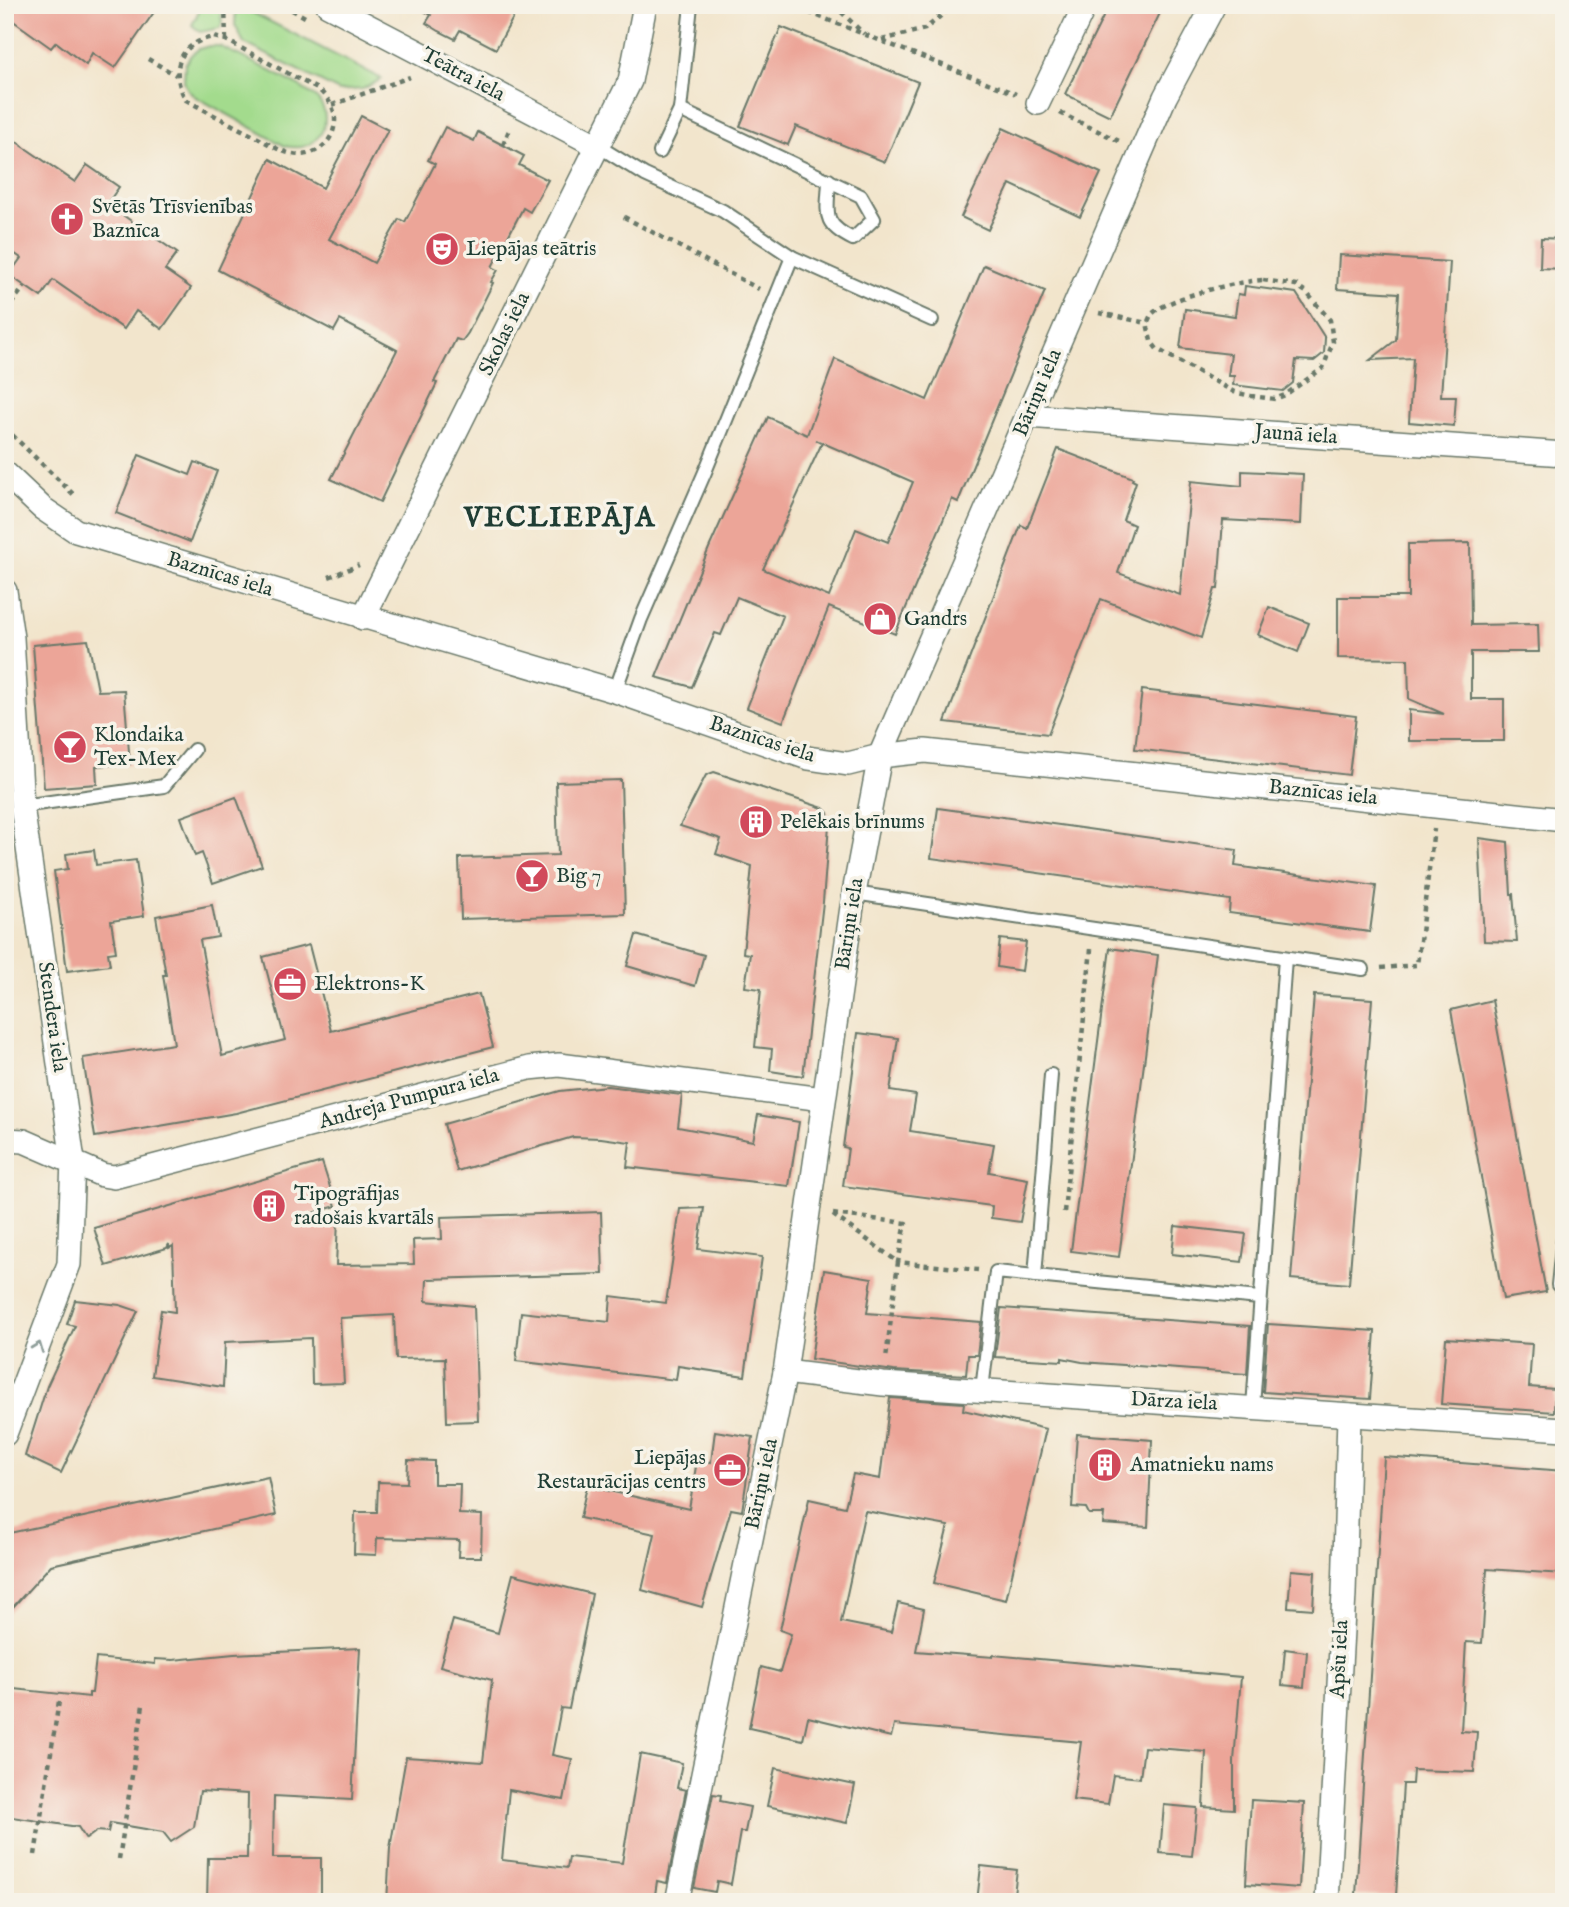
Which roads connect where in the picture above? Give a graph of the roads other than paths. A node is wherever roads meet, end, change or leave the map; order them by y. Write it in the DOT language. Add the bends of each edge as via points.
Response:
graph roads {
  1 [pos="328,5"];
  2 [pos="645,5"];
  3 [pos="691,5"];
  4 [pos="1085,5"];
  5 [pos="1214,5"];
  6 [pos="1038,103"];
  7 [pos="680,110"];
  8 [pos="598,146"];
  9 [pos="660,152"];
  10 [pos="829,180"];
  11 [pos="792,257"];
  12 [pos="932,320"];
  13 [pos="1027,416"];
  14 [pos="1564,454"];
  15 [pos="5,473"];
  16 [pos="5,591"];
  17 [pos="363,618"];
  18 [pos="615,691"];
  19 [pos="194,750"];
  20 [pos="880,756"];
  21 [pos="22,806"];
  22 [pos="1564,820"];
  23 [pos="854,893"];
  24 [pos="1285,957"];
  25 [pos="1363,969"];
  26 [pos="1051,1075"];
  27 [pos="823,1099"];
  28 [pos="5,1140"];
  29 [pos="72,1161"];
  30 [pos="1564,1229"];
  31 [pos="1035,1276"];
  32 [pos="1564,1285"];
  33 [pos="1259,1298"];
  34 [pos="785,1373"];
  35 [pos="982,1390"];
  36 [pos="1253,1406"];
  37 [pos="1349,1415"];
  38 [pos="1564,1429"];
  39 [pos="5,1434"];
  40 [pos="677,1902"];
  41 [pos="1327,1902"];
  1 -- 8 [label="street, Teātra iela"];
  2 -- 8 [label="street, Skolas iela" via="631,81"];
  3 -- 7 [label="lane"];
  4 -- 6 [label="street"];
  5 -- 13 [label="street, Bāriņu iela" via="1165,97"];
  7 -- 9 [label="lane"];
  7 -- 10 [label="lane"];
  8 -- 11 [label="lane" via="645,175 723,211"];
  8 -- 17 [label="street, Skolas iela"];
  10 -- 10 [label="lane" via="827,217 836,231 853,239 874,219 861,196"];
  11 -- 12 [label="lane"];
  11 -- 18 [label="lane"];
  13 -- 14 [label="street, Jaunā iela"];
  13 -- 20 [label="street, Bāriņu iela"];
  15 -- 17 [label="street, Baznīcas iela" via="42,508 76,531"];
  16 -- 21 [label="street, Stendera iela"];
  17 -- 18 [label="street, Baznīcas iela"];
  18 -- 20 [label="street, Baznīcas iela" via="808,758 848,764"];
  19 -- 21 [label="lane" via="164,786"];
  20 -- 22 [label="street, Baznīcas iela" via="925,751"];
  20 -- 23 [label="street, Bāriņu iela"];
  21 -- 29 [label="street, Stendera iela"];
  23 -- 24 [label="lane"];
  23 -- 27 [label="street, Bāriņu iela"];
  24 -- 25 [label="lane"];
  24 -- 33 [label="lane"];
  26 -- 31 [label="lane"];
  27 -- 29 [label="street, Andreja Pumpura iela" via="559,1065 529,1068 114,1177"];
  27 -- 34 [label="street, Bāriņu iela"];
  28 -- 29 [label="street, Andreja Pumpura iela" via="24,1141"];
  39 -- 29 [label="street, Stendera iela, one-way" via="69,1264"];
  30 -- 32 [label="lane" via="1558,1285"];
  31 -- 33 [label="lane"];
  31 -- 35 [label="lane" via="996,1272"];
  33 -- 36 [label="lane"];
  34 -- 35 [label="street, Dārza iela"];
  34 -- 40 [label="street, Bāriņu iela"];
  35 -- 36 [label="street, Dārza iela"];
  36 -- 37 [label="street, Dārza iela"];
  37 -- 38 [label="street, Dārza iela"];
  37 -- 41 [label="street, Apšu iela"];
}
